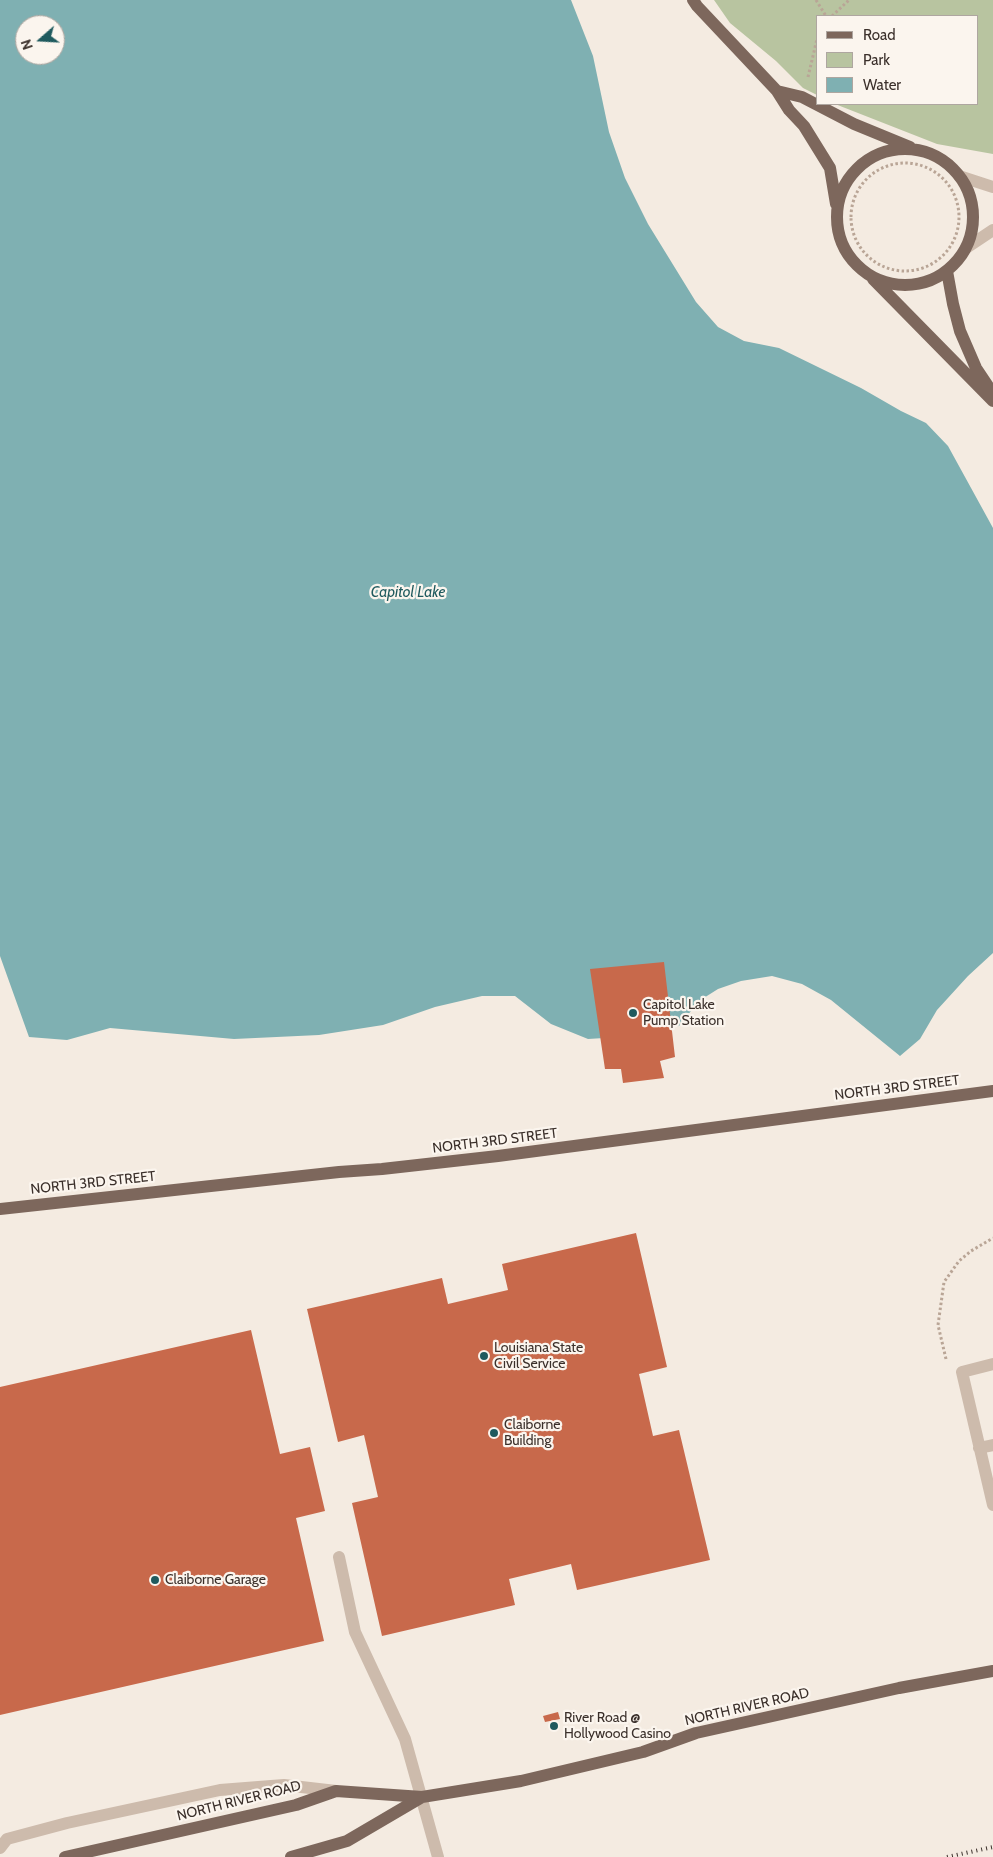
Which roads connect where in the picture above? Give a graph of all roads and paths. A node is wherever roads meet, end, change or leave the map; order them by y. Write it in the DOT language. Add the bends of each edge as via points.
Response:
graph roads {
  1 [pos="693,0"];
  2 [pos="816,0"];
  3 [pos="849,0"];
  4 [pos="825,15"];
  5 [pos="833,15"];
  6 [pos="816,43"];
  7 [pos="804,85"];
  8 [pos="776,91"];
  9 [pos="816,104"];
  10 [pos="817,105"];
  11 [pos="914,149"];
  12 [pos="960,176"];
  13 [pos="993,187"];
  14 [pos="837,208"];
  15 [pos="993,230"];
  16 [pos="966,248"];
  17 [pos="870,259"];
  18 [pos="948,271"];
  19 [pos="872,277"];
  20 [pos="993,394"];
  21 [pos="993,401"];
  22 [pos="993,1091"];
  23 [pos="0,1209"];
  24 [pos="993,1238"];
  25 [pos="993,1364"];
  26 [pos="962,1372"];
  27 [pos="993,1445"];
  28 [pos="980,1448"];
  29 [pos="993,1505"];
  30 [pos="339,1557"];
  31 [pos="993,1671"];
  32 [pos="336,1791"];
  33 [pos="422,1797"];
  34 [pos="2,1841"];
  35 [pos="65,1857"];
  36 [pos="291,1857"];
  37 [pos="438,1857"];
  1 -- 8 [label="main road"];
  2 -- 4 [label="path"];
  3 -- 5 [label="path"];
  6 -- 7 [label="path"];
  8 -- 9 [label="main road"];
  8 -- 14 [label="main road" via="804,126 830,168"];
  10 -- 11 [label="main road"];
  11 -- 12 [label="main road" via="939,158"];
  11 -- 14 [label="main road" via="893,149 872,156 855,170 843,188"];
  12 -- 13 [label="lane"];
  12 -- 16 [label="main road" via="969,193 973,211 972,230"];
  14 -- 19 [label="main road" via="837,229 844,248 856,265"];
  15 -- 16 [label="lane"];
  16 -- 18 [label="main road"];
  17 -- 17 [label="path" via="885,268 902,272 919,270 935,263 948,251 960,219 958,201 938,173 910,162 895,163 868,177 853,203 851,218 860,247"];
  18 -- 19 [label="main road" via="930,281 911,286 890,284"];
  18 -- 20 [label="main road" via="960,332 976,368"];
  19 -- 21 [label="main road"];
  22 -- 23 [label="main road, NORTH 3RD STREET" via="498,1156"];
  24 -- 26 [label="path" via="959,1261 944,1282 938,1325 947,1361"];
  25 -- 26 [label="lane"];
  26 -- 28 [label="lane"];
  27 -- 28 [label="lane"];
  28 -- 29 [label="lane"];
  30 -- 33 [label="lane" via="355,1632 405,1739"];
  31 -- 33 [label="main road, NORTH RIVER ROAD" via="899,1688 696,1733 643,1752 521,1781"];
  32 -- 33 [label="main road, NORTH RIVER ROAD"];
  32 -- 34 [label="lane" via="284,1785 220,1790 67,1823"];
  32 -- 35 [label="main road, NORTH RIVER ROAD" via="296,1804"];
  33 -- 36 [label="main road, NORTH RIVER ROAD" via="347,1841"];
  33 -- 37 [label="lane"];
}
